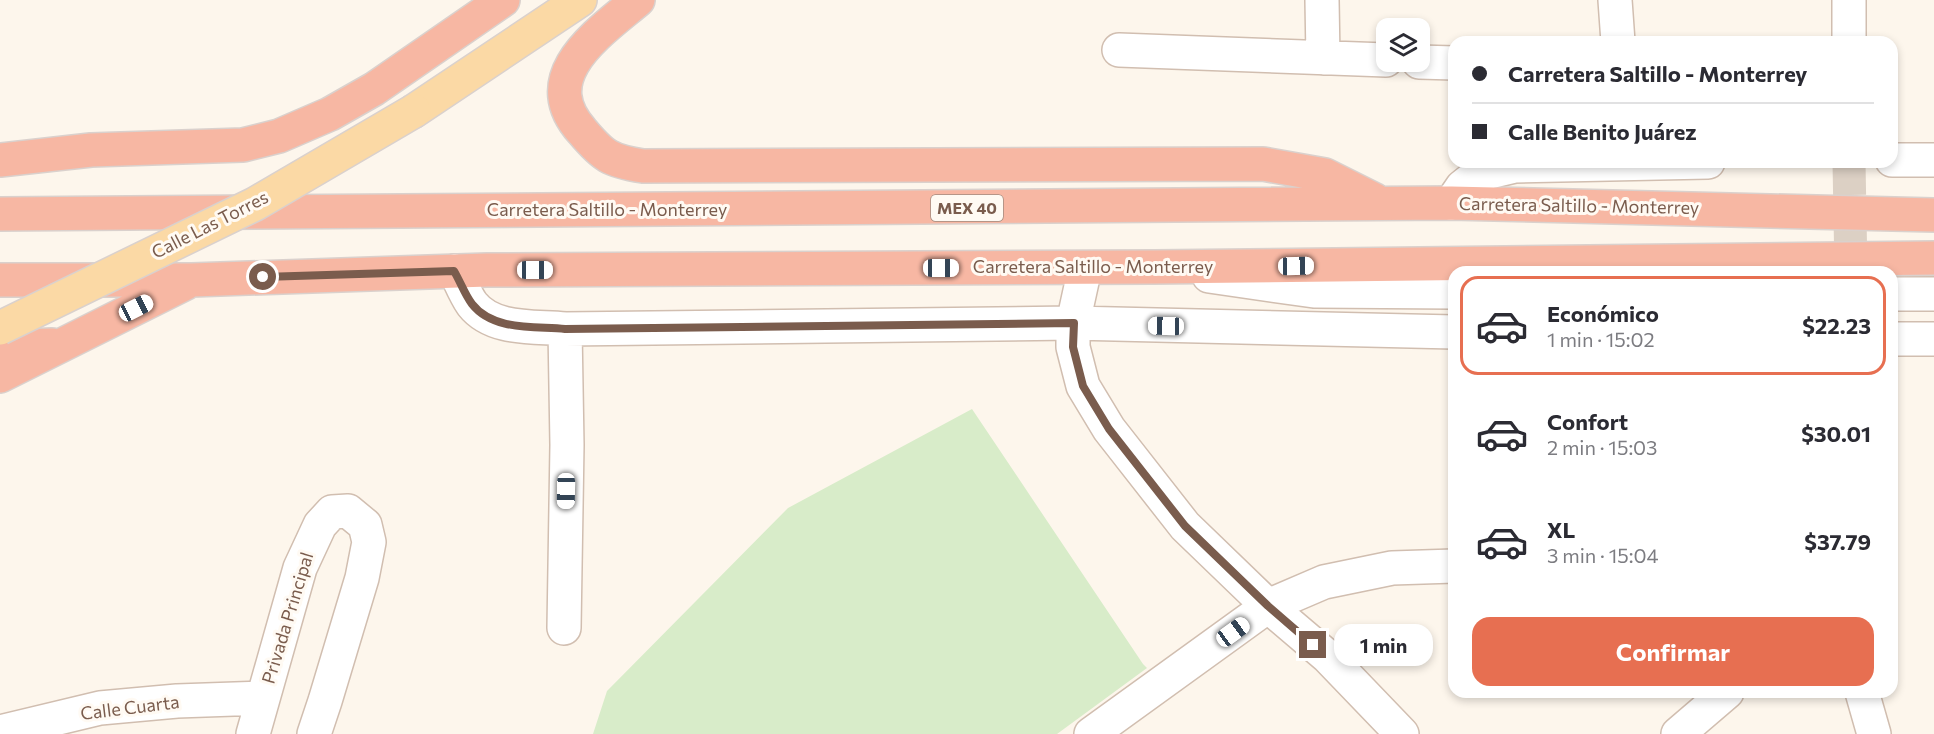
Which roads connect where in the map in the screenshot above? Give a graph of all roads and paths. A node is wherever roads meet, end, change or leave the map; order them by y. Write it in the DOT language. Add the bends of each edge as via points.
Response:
graph roads {
  1 [pos="503,0"];
  2 [pos="580,0"];
  3 [pos="638,0"];
  4 [pos="1322,0"];
  5 [pos="1615,0"];
  6 [pos="1850,0"];
  7 [pos="1617,36"];
  8 [pos="1849,36"];
  9 [pos="1119,50"];
  10 [pos="1323,58"];
  11 [pos="1376,60"];
  12 [pos="1430,62"];
  13 [pos="1448,63"];
  14 [pos="0,160"];
  15 [pos="1898,160"];
  16 [pos="1934,160"];
  17 [pos="1507,168"];
  18 [pos="1451,203"];
  19 [pos="1382,204"];
  20 [pos="0,214"];
  21 [pos="1934,216"];
  22 [pos="1934,258"];
  23 [pos="1154,267"];
  24 [pos="1085,268"];
  25 [pos="454,271"];
  26 [pos="0,280"];
  27 [pos="192,280"];
  28 [pos="1448,292"];
  29 [pos="1898,294"];
  30 [pos="1934,294"];
  31 [pos="1074,323"];
  32 [pos="0,328"];
  33 [pos="565,329"];
  34 [pos="1448,332"];
  35 [pos="1898,339"];
  36 [pos="1934,339"];
  37 [pos="62,345"];
  38 [pos="0,347"];
  39 [pos="0,376"];
  40 [pos="1448,566"];
  41 [pos="1268,606"];
  42 [pos="564,628"];
  43 [pos="263,698"];
  44 [pos="1720,698"];
  45 [pos="1864,698"];
  46 [pos="0,732"];
  47 [pos="253,734"];
  48 [pos="314,734"];
  49 [pos="1091,734"];
  50 [pos="1402,734"];
  51 [pos="1678,734"];
  52 [pos="1874,734"];
  1 -- 14 [label="highway" via="374,89 279,136 243,145 91,150"];
  2 -- 32 [label="main road, Calle Las Torres, bridge" via="414,111 255,204"];
  3 -- 19 [label="highway" via="584,48 564,82 565,104 572,121 601,153 622,163 1263,164 1325,176"];
  4 -- 10 [label="street"];
  5 -- 7 [label="street"];
  6 -- 8 [label="street"];
  9 -- 10 [label="street"];
  10 -- 11 [label="street"];
  12 -- 13 [label="street"];
  15 -- 16 [label="street"];
  17 -- 18 [label="street" via="1477,175"];
  18 -- 19 [label="highway, Carretera Saltillo - Monterrey / MEX 40"];
  18 -- 21 [label="highway, Carretera Saltillo - Monterrey / MEX 40"];
  19 -- 20 [label="highway, Carretera Saltillo - Monterrey / MEX 40"];
  22 -- 23 [label="highway, Carretera Saltillo - Monterrey"];
  23 -- 24 [label="highway, Carretera Saltillo - Monterrey"];
  23 -- 28 [label="street" via="1314,291"];
  24 -- 25 [label="highway, Carretera Saltillo - Monterrey"];
  24 -- 31 [label="street"];
  25 -- 27 [label="highway, Carretera Saltillo - Monterrey"];
  25 -- 33 [label="street" via="472,304 485,316 497,322"];
  26 -- 27 [label="highway, Carretera Saltillo - Monterrey"];
  27 -- 37 [label="highway"];
  29 -- 30 [label="street"];
  31 -- 33 [label="street"];
  31 -- 34 [label="street"];
  31 -- 41 [label="street" via="1073,347 1083,386 1109,429 1185,526"];
  33 -- 42 [label="street"];
  35 -- 36 [label="street"];
  37 -- 38 [label="highway"];
  37 -- 39 [label="highway"];
  40 -- 41 [label="street" via="1392,568 1323,582"];
  41 -- 49 [label="street"];
  41 -- 50 [label="street" via="1328,657"];
  43 -- 46 [label="street, Calle Cuarta" via="100,708"];
  43 -- 47 [label="street, Privada Principal"];
  43 -- 48 [label="street, Privada Principal" via="300,568 320,525 332,512 348,511 365,525 369,542 362,578"];
  44 -- 51 [label="street"];
  45 -- 52 [label="street"];
}
